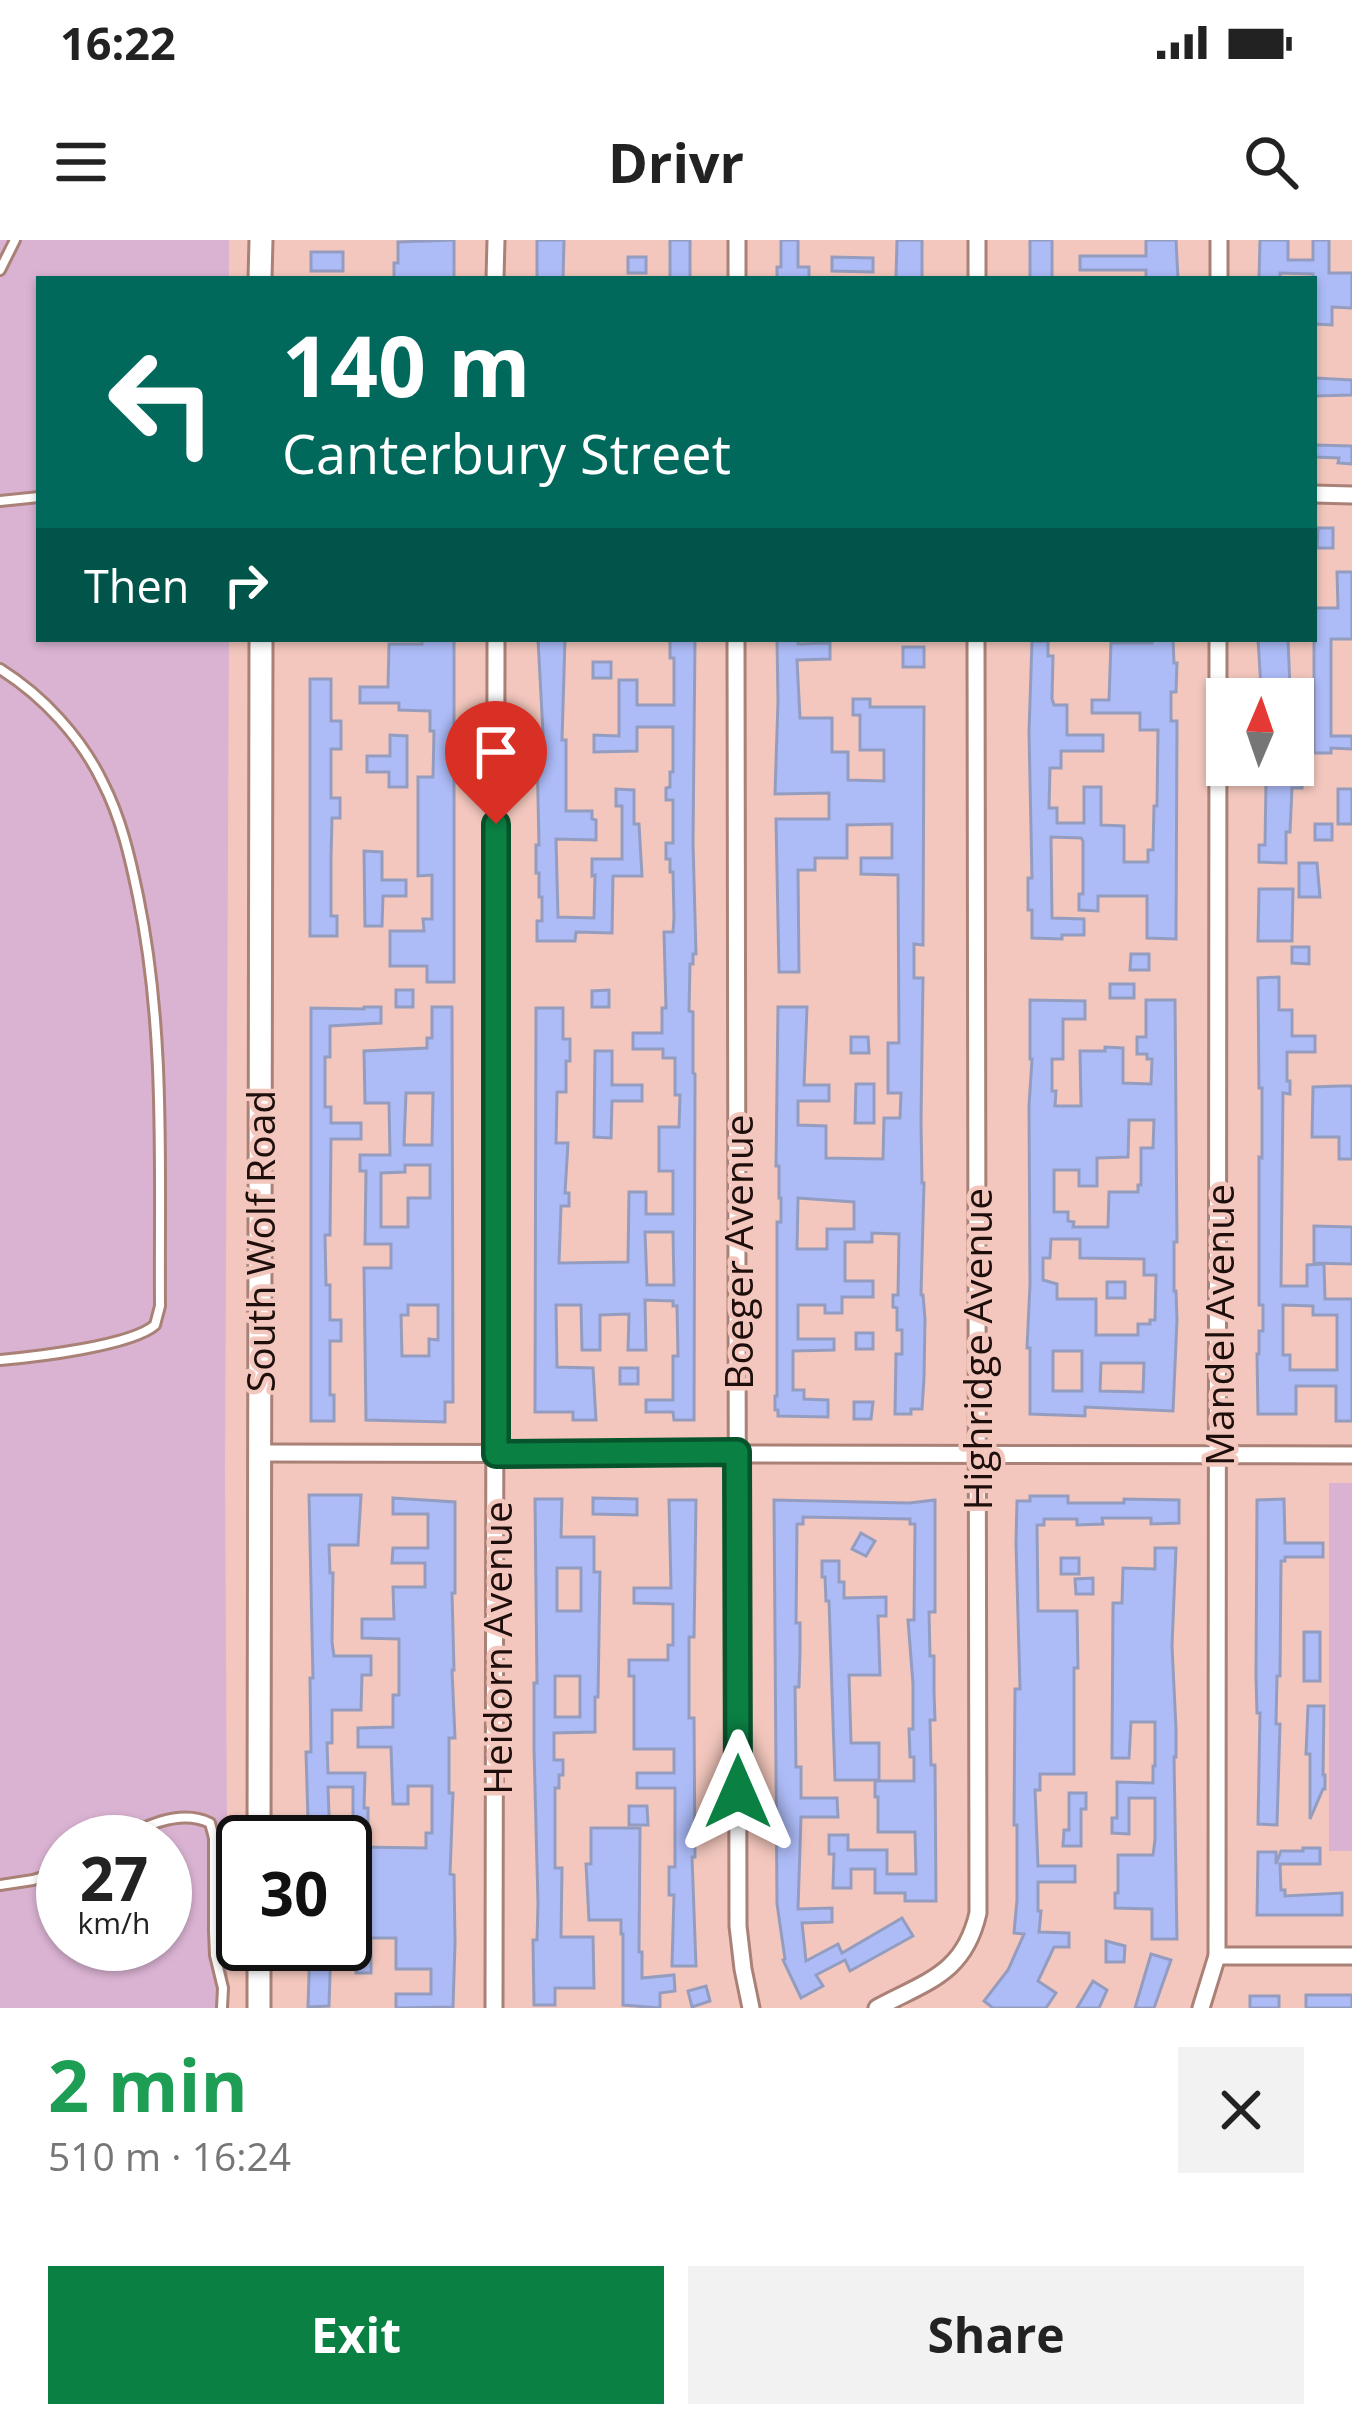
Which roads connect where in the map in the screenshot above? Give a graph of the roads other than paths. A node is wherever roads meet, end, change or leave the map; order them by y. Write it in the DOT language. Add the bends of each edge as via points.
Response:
graph roads {
  1 [pos="15,240"];
  2 [pos="260,240"];
  3 [pos="496,240"];
  4 [pos="737,240"];
  5 [pos="977,240"];
  6 [pos="1219,240"];
  7 [pos="0,270"];
  8 [pos="260,276"];
  9 [pos="496,276"];
  10 [pos="737,276"];
  11 [pos="977,276"];
  12 [pos="1219,276"];
  13 [pos="1317,494"];
  14 [pos="1352,495"];
  15 [pos="36,497"];
  16 [pos="0,501"];
  17 [pos="260,642"];
  18 [pos="496,642"];
  19 [pos="736,642"];
  20 [pos="976,642"];
  21 [pos="1218,642"];
  22 [pos="0,669"];
  23 [pos="0,1360"];
  24 [pos="737,1452"];
  25 [pos="258,1453"];
  26 [pos="496,1454"];
  27 [pos="976,1455"];
  28 [pos="1218,1455"];
  29 [pos="1352,1455"];
  30 [pos="259,1815"];
  31 [pos="192,1817"];
  32 [pos="36,1879"];
  33 [pos="0,1885"];
  34 [pos="1217,1956"];
  35 [pos="1352,1956"];
  36 [pos="259,1971"];
  37 [pos="222,2008"];
  38 [pos="260,2008"];
  39 [pos="494,2008"];
  40 [pos="751,2008"];
  41 [pos="877,2008"];
  42 [pos="1201,2008"];
  1 -- 7 [label="lane"];
  2 -- 8 [label="main road"];
  3 -- 9 [label="street"];
  4 -- 10 [label="street"];
  5 -- 11 [label="street"];
  6 -- 12 [label="street"];
  13 -- 14 [label="street"];
  15 -- 16 [label="lane"];
  17 -- 25 [label="main road, South Wolf Road"];
  18 -- 26 [label="street, Heidorn Avenue"];
  19 -- 24 [label="street, Boeger Avenue"];
  20 -- 27 [label="street, Highridge Avenue"];
  21 -- 28 [label="street, Mandel Avenue"];
  22 -- 23 [label="lane" via="43,702 88,755 132,866 154,986 160,1283 160,1316 148,1331"];
  24 -- 26 [label="street"];
  24 -- 27 [label="street"];
  24 -- 40 [label="street, Boeger Avenue" via="738,1925"];
  25 -- 26 [label="street"];
  25 -- 30 [label="main road, South Wolf Road"];
  26 -- 39 [label="street, Heidorn Avenue"];
  27 -- 28 [label="street"];
  27 -- 41 [label="street, Highridge Avenue" via="977,1913 954,1964"];
  28 -- 29 [label="street"];
  28 -- 34 [label="street, Mandel Avenue"];
  31 -- 37 [label="lane" via="210,1822 214,1838"];
  32 -- 33 [label="lane"];
  34 -- 35 [label="street"];
  34 -- 42 [label="street, Mandel Avenue"];
  36 -- 38 [label="main road"];
}
